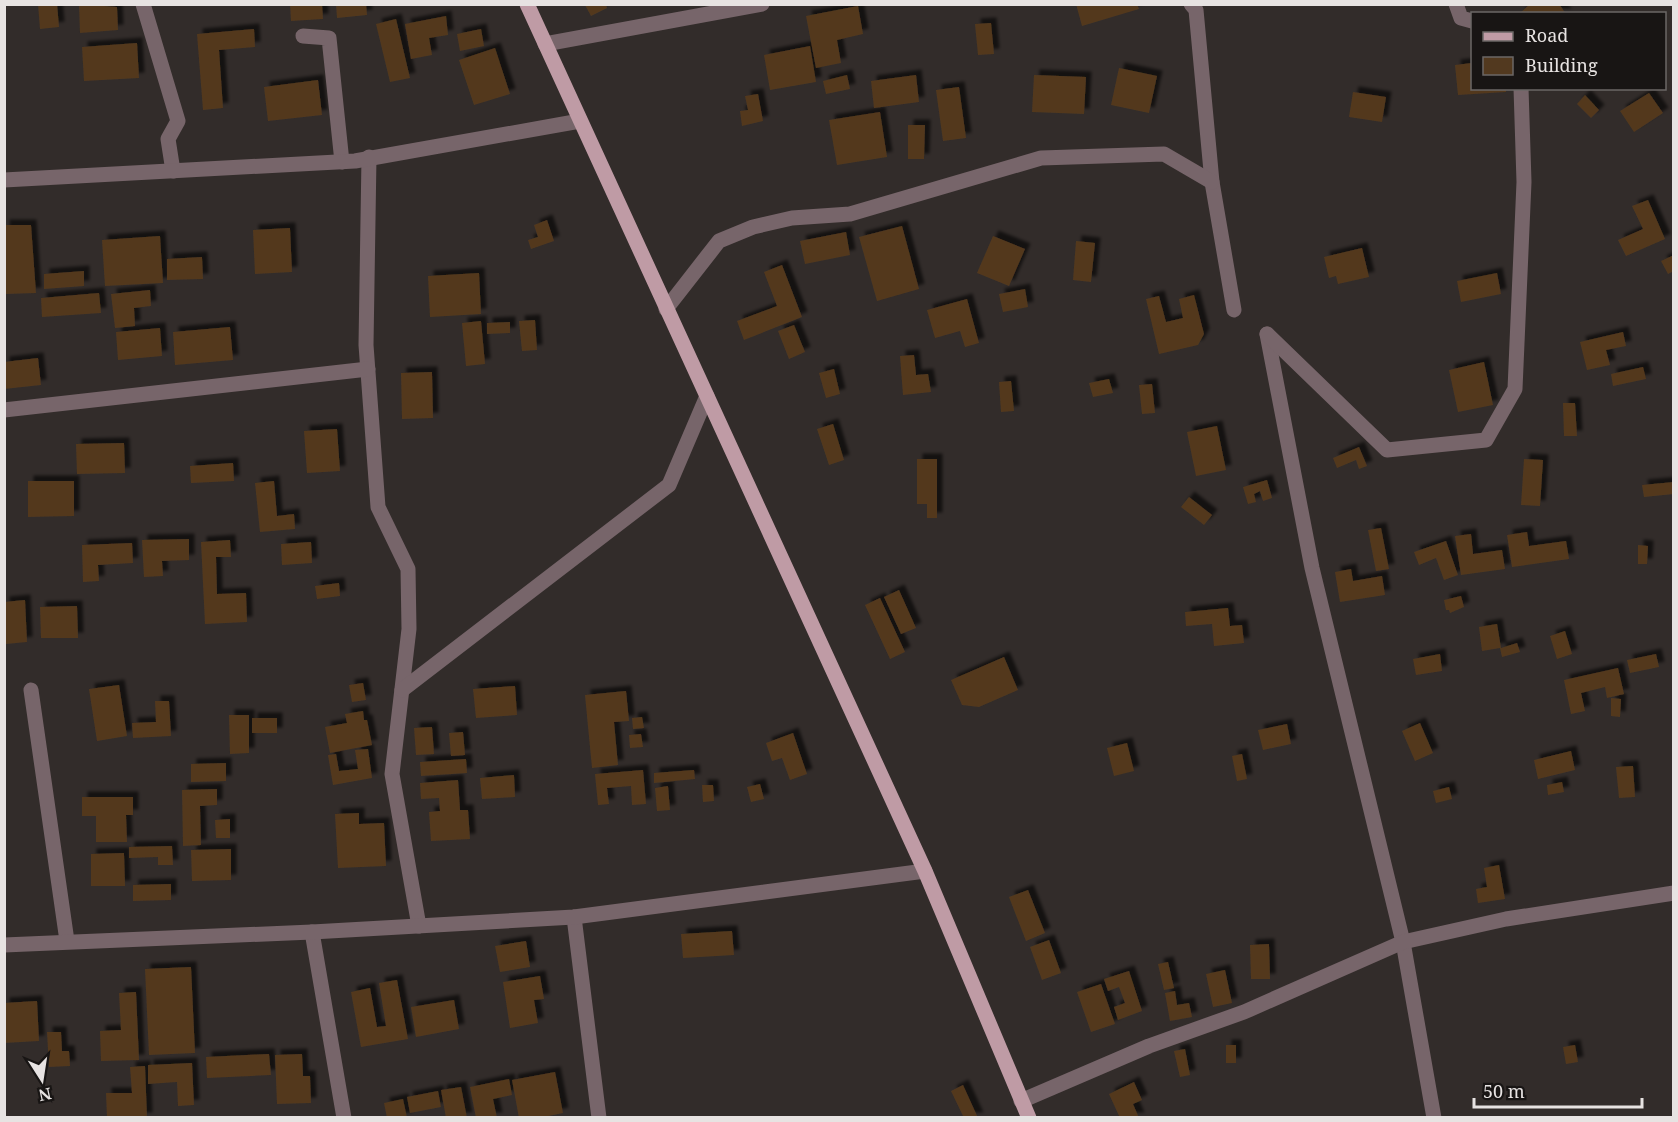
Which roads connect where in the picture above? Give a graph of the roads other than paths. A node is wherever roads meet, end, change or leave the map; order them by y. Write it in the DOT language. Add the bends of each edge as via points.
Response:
graph roads {
  1 [pos="143,4"];
  2 [pos="527,4"];
  3 [pos="762,4"];
  4 [pos="1191,4"];
  5 [pos="1456,4"];
  6 [pos="1471,20"];
  7 [pos="303,36"];
  8 [pos="545,44"];
  9 [pos="1521,90"];
  10 [pos="580,121"];
  11 [pos="369,157"];
  12 [pos="342,162"];
  13 [pos="173,171"];
  14 [pos="4,180"];
  15 [pos="1212,182"];
  16 [pos="666,309"];
  17 [pos="1234,310"];
  18 [pos="368,369"];
  19 [pos="707,396"];
  20 [pos="4,410"];
  21 [pos="32,690"];
  22 [pos="402,690"];
  23 [pos="925,870"];
  24 [pos="1674,893"];
  25 [pos="574,917"];
  26 [pos="419,926"];
  27 [pos="312,932"];
  28 [pos="67,941"];
  29 [pos="1403,942"];
  30 [pos="4,945"];
  31 [pos="1021,1101"];
  32 [pos="344,1118"];
  33 [pos="599,1118"];
  34 [pos="1029,1118"];
  35 [pos="1434,1118"];
  1 -- 13 [label="street" via="178,121 168,139"];
  2 -- 8 [label="main road"];
  3 -- 8 [label="street"];
  4 -- 15 [label="street" via="1196,10"];
  5 -- 6 [label="street" via="1461,18"];
  7 -- 12 [label="street" via="329,38"];
  8 -- 10 [label="main road"];
  9 -- 29 [label="street" via="1524,182 1515,389 1485,440 1387,450 1267,334 1312,568"];
  10 -- 11 [label="street"];
  10 -- 16 [label="main road"];
  11 -- 12 [label="street"];
  11 -- 18 [label="street"];
  12 -- 13 [label="street"];
  13 -- 14 [label="street"];
  15 -- 16 [label="street" via="1164,154 1041,158 850,214 792,218 753,226 719,241"];
  15 -- 17 [label="street"];
  16 -- 19 [label="main road"];
  18 -- 20 [label="street"];
  18 -- 22 [label="street" via="378,507 408,568 409,629"];
  19 -- 22 [label="street" via="669,485"];
  19 -- 23 [label="main road"];
  21 -- 28 [label="street"];
  22 -- 26 [label="street" via="392,774"];
  23 -- 25 [label="street"];
  23 -- 31 [label="main road"];
  24 -- 29 [label="street" via="1506,919"];
  25 -- 26 [label="street"];
  25 -- 33 [label="street"];
  26 -- 27 [label="street"];
  27 -- 28 [label="street"];
  27 -- 32 [label="street"];
  28 -- 30 [label="street"];
  29 -- 31 [label="street" via="1244,1012 1149,1046"];
  29 -- 35 [label="street"];
  31 -- 34 [label="main road"];
}
